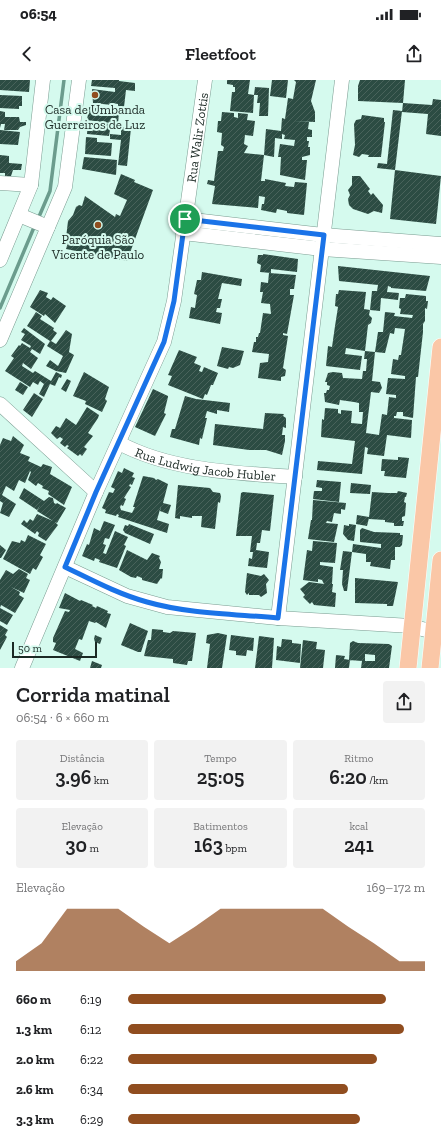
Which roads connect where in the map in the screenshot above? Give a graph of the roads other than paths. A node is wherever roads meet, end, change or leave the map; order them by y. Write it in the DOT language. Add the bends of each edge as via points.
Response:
graph roads {
  1 [pos="43,80"];
  2 [pos="79,80"];
  3 [pos="205,80"];
  4 [pos="342,80"];
  5 [pos="0,183"];
  6 [pos="31,185"];
  7 [pos="185,219"];
  8 [pos="34,221"];
  9 [pos="183,233"];
  10 [pos="324,235"];
  11 [pos="3,244"];
  12 [pos="441,244"];
  13 [pos="322,249"];
  14 [pos="441,257"];
  15 [pos="0,260"];
  16 [pos="0,340"];
  17 [pos="441,347"];
  18 [pos="0,404"];
  19 [pos="438,413"];
  20 [pos="119,443"];
  21 [pos="295,477"];
  22 [pos="96,492"];
  23 [pos="441,560"];
  24 [pos="65,567"];
  25 [pos="278,618"];
  26 [pos="411,626"];
  27 [pos="437,633"];
  28 [pos="22,668"];
  29 [pos="408,668"];
  30 [pos="430,668"];
  1 -- 6 [label="street"];
  2 -- 8 [label="street" via="65,187"];
  3 -- 7 [label="street, Rua Walir Zottis"];
  4 -- 10 [label="street"];
  5 -- 6 [label="street"];
  6 -- 8 [label="street"];
  7 -- 9 [label="street, Rua Walir Zottis"];
  7 -- 10 [label="street"];
  8 -- 11 [label="street"];
  8 -- 16 [label="street"];
  9 -- 13 [label="street"];
  9 -- 20 [label="street, Rua Walir Zottis" via="174,301 164,342"];
  10 -- 12 [label="street"];
  10 -- 13 [label="street"];
  11 -- 15 [label="street"];
  13 -- 14 [label="street"];
  13 -- 21 [label="street"];
  17 -- 19 [label="main road"];
  18 -- 22 [label="street"];
  19 -- 26 [label="main road"];
  20 -- 21 [label="street, Rua Ludwig Jacob Hubler" via="132,450 196,468"];
  20 -- 22 [label="street, Rua Walir Zottis"];
  21 -- 25 [label="street"];
  22 -- 24 [label="street, Rua Walir Zottis"];
  23 -- 27 [label="main road"];
  24 -- 25 [label="street" via="127,596 147,602"];
  24 -- 28 [label="street, Rua Walir Zottis"];
  25 -- 26 [label="street"];
  26 -- 27 [label="street"];
  26 -- 29 [label="main road"];
  27 -- 30 [label="main road"];
}
